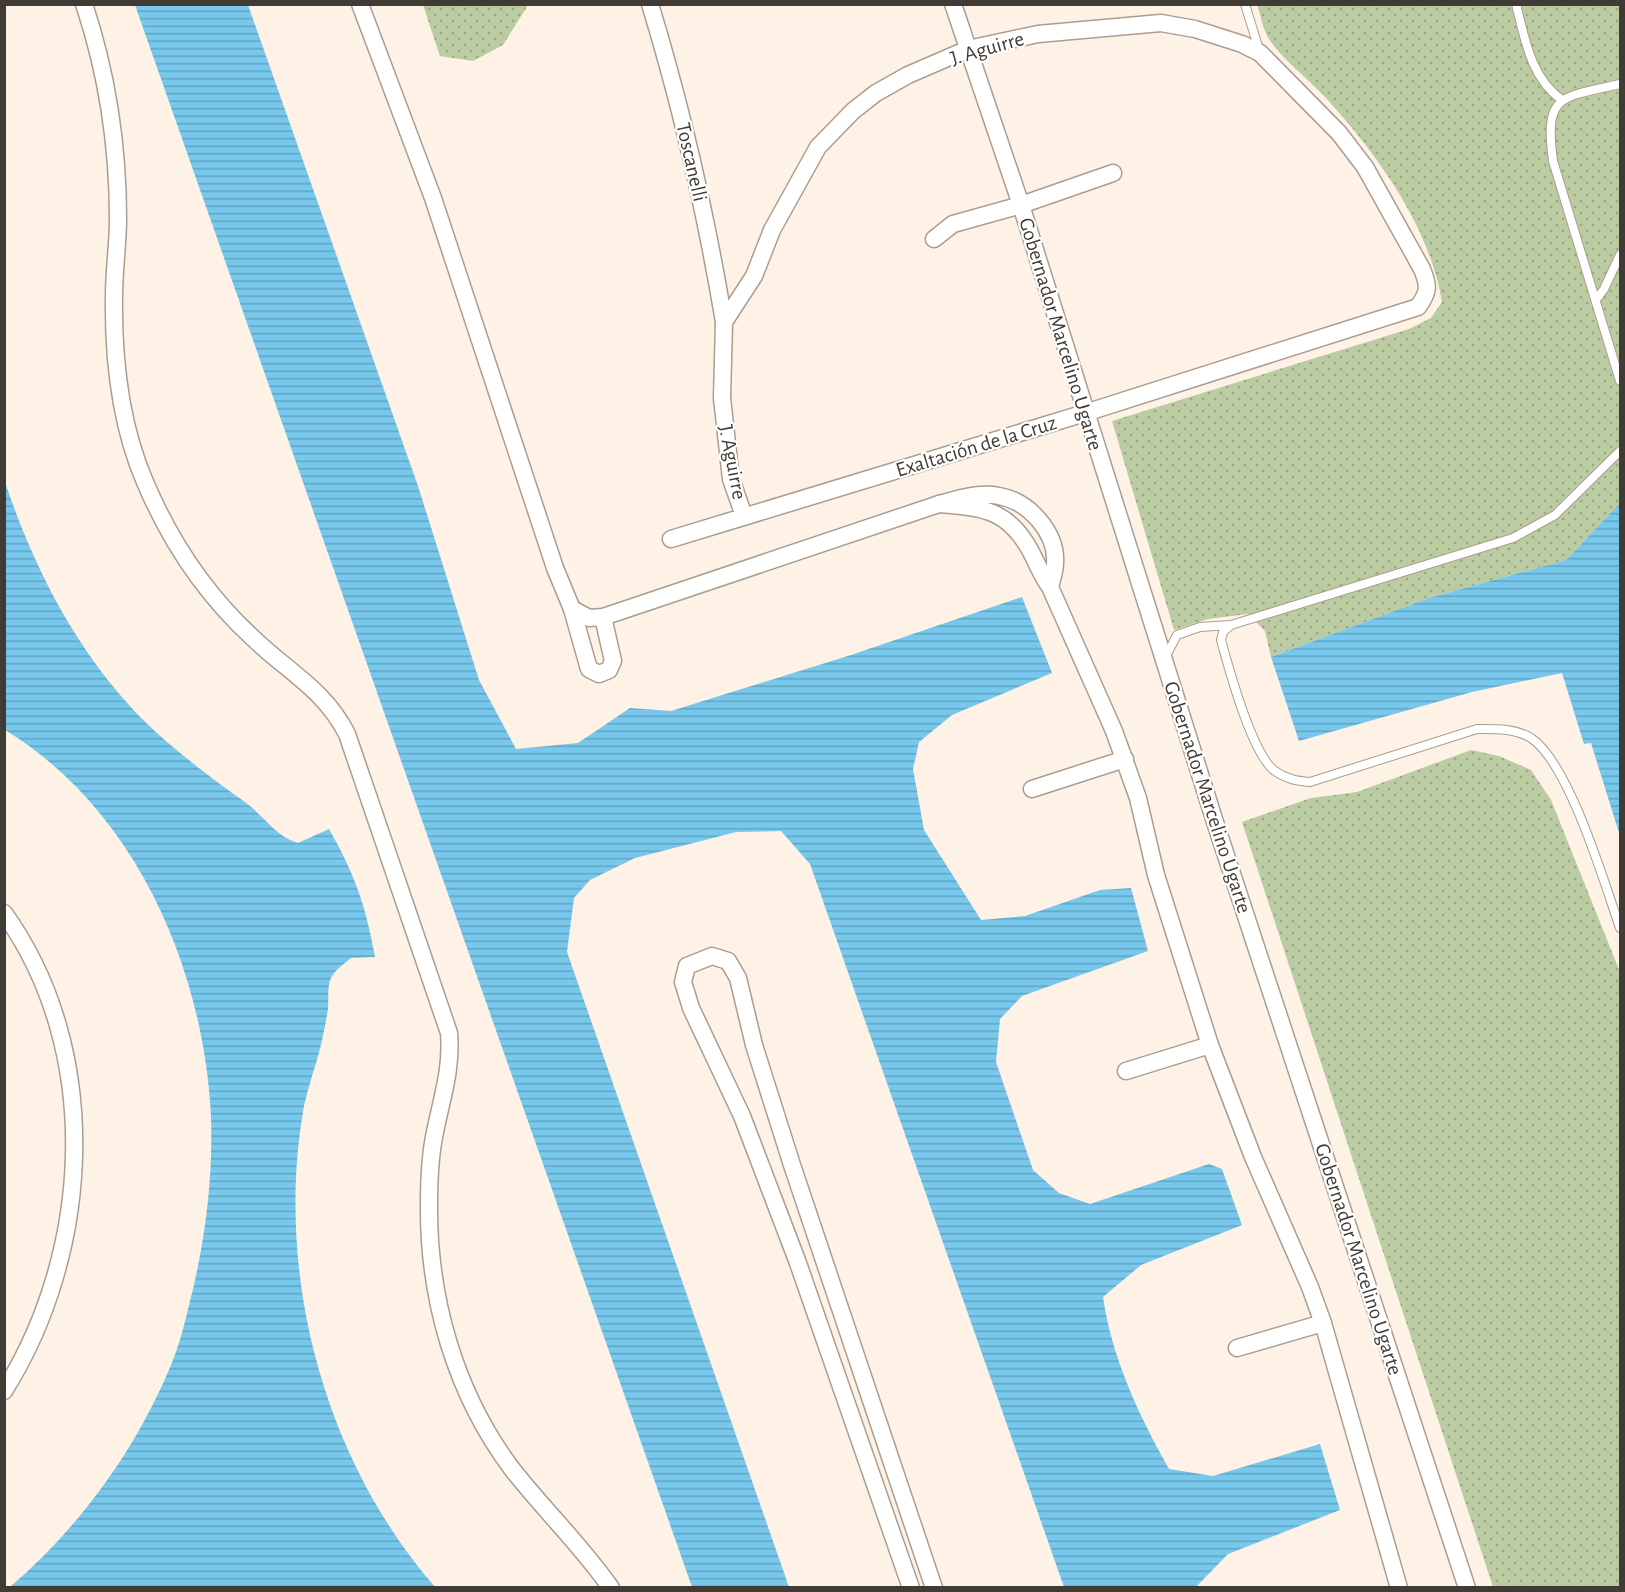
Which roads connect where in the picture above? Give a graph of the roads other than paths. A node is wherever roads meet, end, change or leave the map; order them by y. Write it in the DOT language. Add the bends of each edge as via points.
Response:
graph roads {
  1 [pos="84,4"];
  2 [pos="360,4"];
  3 [pos="650,4"];
  4 [pos="954,4"];
  5 [pos="1245,4"];
  6 [pos="1516,4"];
  7 [pos="968,49"];
  8 [pos="1260,53"];
  9 [pos="1620,84"];
  10 [pos="1562,100"];
  11 [pos="1113,173"];
  12 [pos="1021,206"];
  13 [pos="934,239"];
  14 [pos="1620,255"];
  15 [pos="1596,300"];
  16 [pos="1418,307"];
  17 [pos="724,322"];
  18 [pos="1620,381"];
  19 [pos="1085,413"];
  20 [pos="1620,451"];
  21 [pos="939,504"];
  22 [pos="744,516"];
  23 [pos="671,539"];
  24 [pos="1050,587"];
  25 [pos="573,609"];
  26 [pos="603,617"];
  27 [pos="1231,625"];
  28 [pos="1164,662"];
  29 [pos="1125,759"];
  30 [pos="1032,789"];
  31 [pos="4,913"];
  32 [pos="1620,928"];
  33 [pos="1210,1045"];
  34 [pos="1125,1071"];
  35 [pos="830,1277"];
  36 [pos="805,1285"];
  37 [pos="1323,1323"];
  38 [pos="1237,1348"];
  39 [pos="4,1390"];
  40 [pos="611,1587"];
  41 [pos="911,1587"];
  42 [pos="934,1587"];
  43 [pos="1399,1587"];
  44 [pos="1467,1587"];
  1 -- 40 [label="street" via="104,77 115,150 115,353 135,454 159,511 199,578 253,639 326,700 347,734 449,1033 450,1065 434,1134 429,1204 434,1282 450,1348 465,1388 495,1443"];
  2 -- 25 [label="street" via="433,198 555,568"];
  3 -- 17 [label="street, Toscanelli" via="696,172"];
  4 -- 7 [label="street, Gobernador Marcelino Ugarte"];
  5 -- 8 [label="lane"];
  6 -- 10 [label="lane" via="1536,71 1548,90"];
  7 -- 8 [label="street, J. Aguirre" via="1038,34 1161,23 1195,29"];
  7 -- 12 [label="street, Gobernador Marcelino Ugarte"];
  7 -- 17 [label="street, J. Aguirre" via="876,93 818,147 777,219 754,276"];
  8 -- 16 [label="street, J. Aguirre" via="1339,133 1365,167 1429,286 1428,295"];
  9 -- 10 [label="lane"];
  10 -- 15 [label="lane" via="1551,113 1553,161"];
  11 -- 12 [label="street"];
  12 -- 13 [label="street" via="953,224"];
  12 -- 19 [label="street, Gobernador Marcelino Ugarte"];
  14 -- 15 [label="lane"];
  15 -- 18 [label="lane"];
  16 -- 19 [label="street, Exaltación de la Cruz"];
  17 -- 22 [label="street, J. Aguirre" via="722,398 732,479"];
  19 -- 22 [label="street, Exaltación de la Cruz"];
  19 -- 28 [label="street, Gobernador Marcelino Ugarte"];
  20 -- 27 [label="lane" via="1555,515 1513,538"];
  21 -- 24 [label="street" via="986,509 1008,522 1019,533"];
  21 -- 24 [label="street" via="971,496 999,495 1022,504 1049,536 1055,562"];
  21 -- 26 [label="street"];
  22 -- 23 [label="street, Exaltación de la Cruz"];
  24 -- 29 [label="street"];
  25 -- 26 [label="street" via="589,618"];
  25 -- 26 [label="street" via="589,669 599,674 609,670 613,661"];
  27 -- 28 [label="lane" via="1200,627 1177,635"];
  27 -- 32 [label="lane" via="1221,640 1260,754 1273,770 1291,780 1310,782 1477,729 1503,729 1530,737 1549,754 1564,785"];
  28 -- 44 [label="street, Gobernador Marcelino Ugarte"];
  29 -- 30 [label="street"];
  29 -- 33 [label="street" via="1156,875"];
  31 -- 39 [label="street" via="26,948 61,1037 72,1099 73,1180 69,1218 48,1298"];
  33 -- 34 [label="street"];
  33 -- 37 [label="street"];
  35 -- 36 [label="street"];
  35 -- 36 [label="street" via="754,1045 738,978 728,961 712,956 687,966 683,982 691,1008 742,1116"];
  35 -- 42 [label="street"];
  36 -- 41 [label="street"];
  37 -- 38 [label="street"];
  37 -- 43 [label="street"];
}
